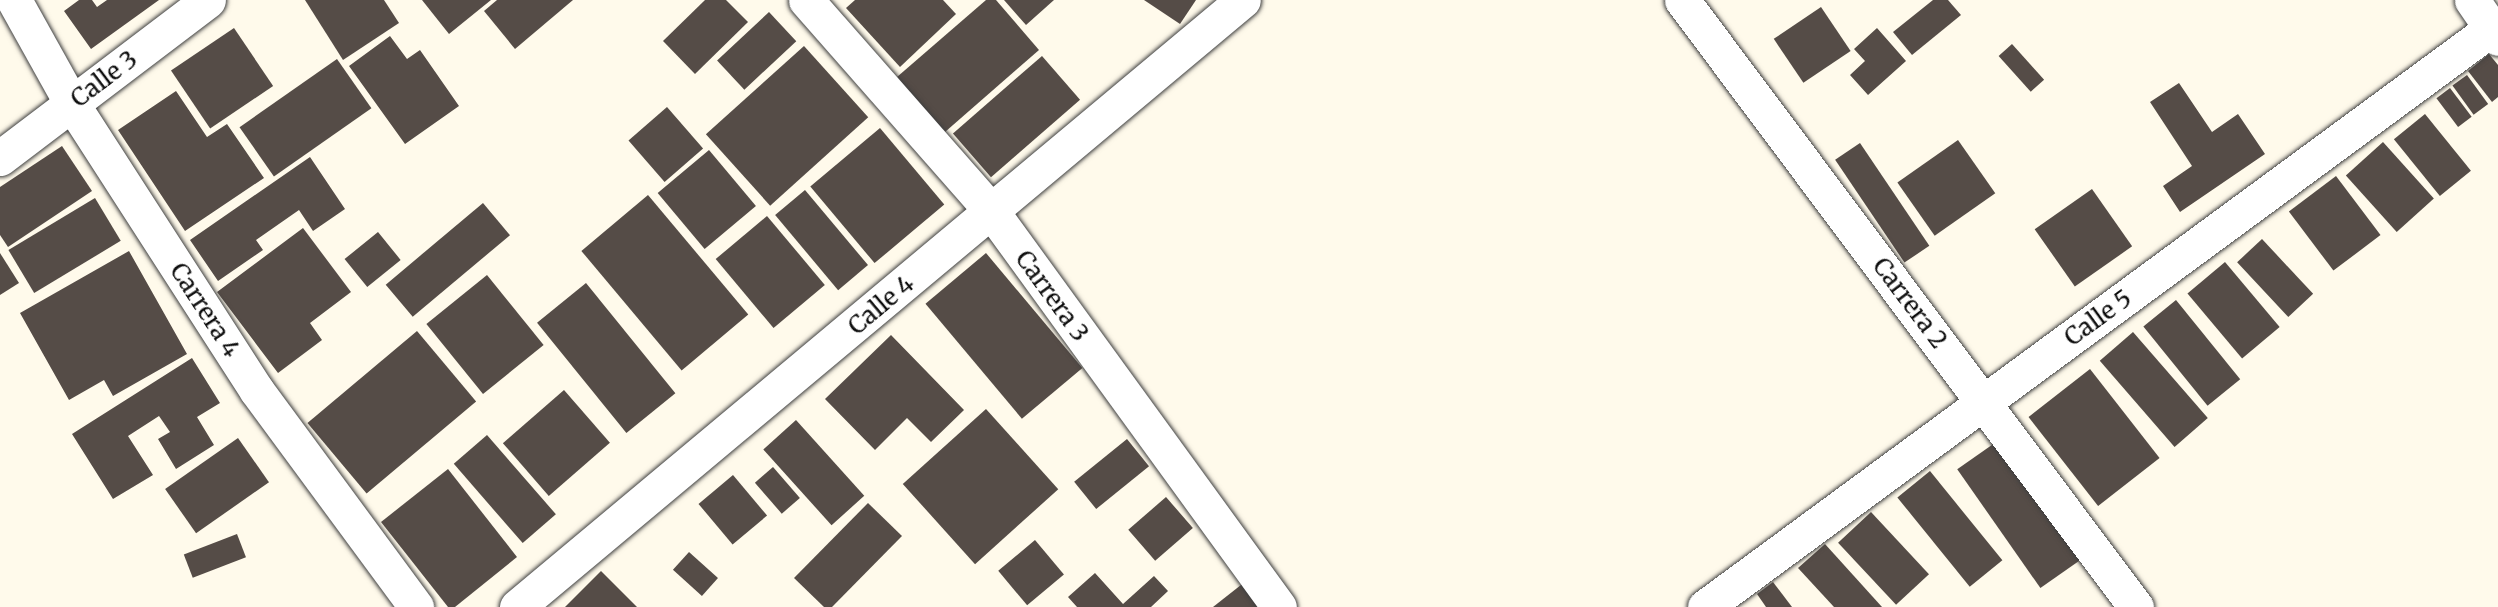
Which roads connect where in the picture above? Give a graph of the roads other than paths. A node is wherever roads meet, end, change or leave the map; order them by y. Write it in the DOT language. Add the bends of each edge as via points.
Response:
graph roads {
  1 [pos="14,0"];
  2 [pos="208,0"];
  3 [pos="806,0"];
  4 [pos="1242,0"];
  5 [pos="1682,0"];
  6 [pos="2472,0"];
  7 [pos="2494,33"];
  8 [pos="72,104"];
  9 [pos="0,158"];
  10 [pos="992,212"];
  11 [pos="1985,401"];
  12 [pos="416,607"];
  13 [pos="517,607"];
  14 [pos="1279,607"];
  15 [pos="1705,607"];
  16 [pos="2136,607"];
  1 -- 8 [label="street, Carrera 4"];
  2 -- 8 [label="street, Calle 3"];
  3 -- 10 [label="street, Carrera 3"];
  4 -- 10 [label="street, Calle 4"];
  5 -- 11 [label="street, Carrera 2"];
  6 -- 7 [label="street"];
  7 -- 11 [label="street, Calle 5"];
  8 -- 9 [label="street, Calle 3"];
  8 -- 12 [label="street, Carrera 4" via="257,391"];
  10 -- 13 [label="street, Calle 4"];
  10 -- 14 [label="street, Carrera 3"];
  11 -- 15 [label="street, Calle 5"];
  11 -- 16 [label="street, Carrera 2"];
}
